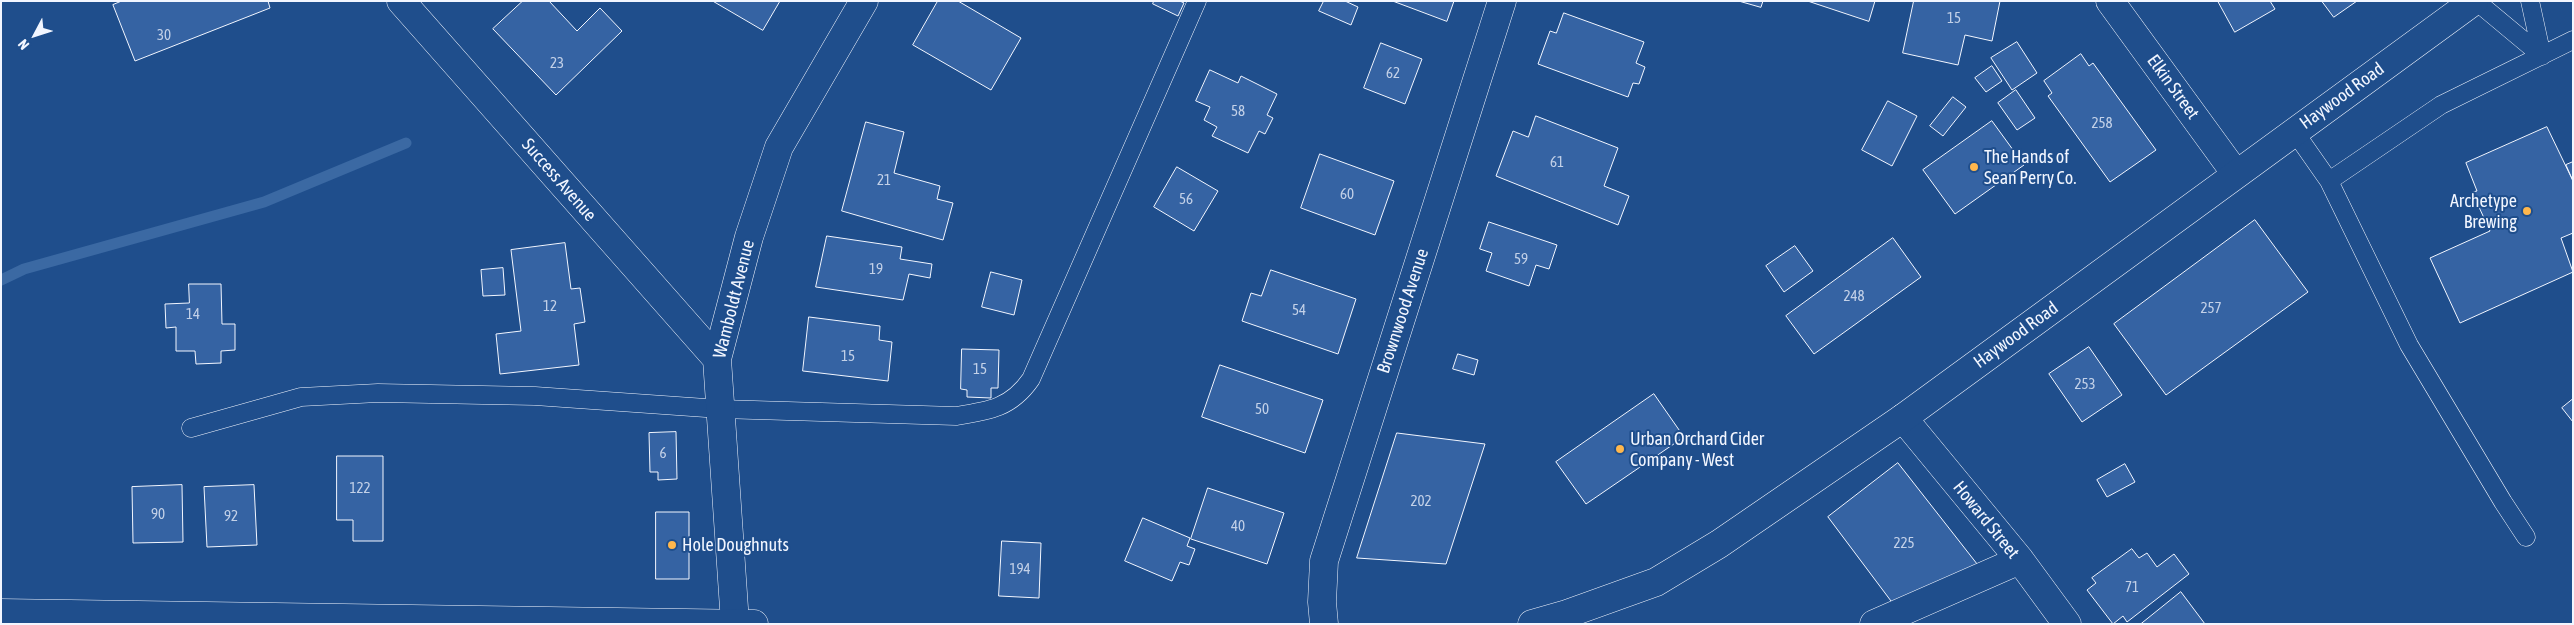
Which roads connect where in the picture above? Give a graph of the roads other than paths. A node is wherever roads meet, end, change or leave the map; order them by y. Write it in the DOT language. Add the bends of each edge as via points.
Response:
graph roads {
  1 [pos="401,1"];
  2 [pos="864,1"];
  3 [pos="1197,1"];
  4 [pos="1502,1"];
  5 [pos="2110,1"];
  6 [pos="2475,1"];
  7 [pos="2530,1"];
  8 [pos="2573,40"];
  9 [pos="2542,56"];
  10 [pos="2294,131"];
  11 [pos="2236,174"];
  12 [pos="2329,181"];
  13 [pos="718,360"];
  14 [pos="720,409"];
  15 [pos="1903,418"];
  16 [pos="191,428"];
  17 [pos="2526,537"];
  18 [pos="2020,560"];
  19 [pos="1,613"];
  20 [pos="735,624"];
  21 [pos="754,624"];
  22 [pos="1324,624"];
  23 [pos="1532,624"];
  24 [pos="1874,624"];
  25 [pos="2067,624"];
  1 -- 13 [label="street, Success Avenue"];
  2 -- 13 [label="street, Wamboldt Avenue" via="779,147 749,237"];
  3 -- 14 [label="lane" via="1031,379 1011,400 991,411 956,416"];
  4 -- 22 [label="street, Brownwood Avenue" via="1324,561"];
  5 -- 11 [label="street, Elkin Street"];
  6 -- 9 [label="lane"];
  6 -- 10 [label="street, Haywood Road"];
  7 -- 9 [label="lane"];
  8 -- 9 [label="lane"];
  9 -- 12 [label="lane" via="2441,105"];
  10 -- 11 [label="street, Haywood Road"];
  10 -- 12 [label="lane"];
  11 -- 15 [label="street, Haywood Road"];
  12 -- 17 [label="lane" via="2409,345"];
  13 -- 14 [label="street, Wamboldt Avenue"];
  14 -- 16 [label="lane" via="536,396 378,393 301,396"];
  14 -- 20 [label="street, Wamboldt Avenue"];
  15 -- 18 [label="street, Howard Street"];
  15 -- 23 [label="street, Haywood Road" via="1719,544 1656,582"];
  18 -- 24 [label="street"];
  18 -- 25 [label="street, Howard Street"];
  19 -- 20 [label="street"];
  20 -- 21 [label="street"];
}
